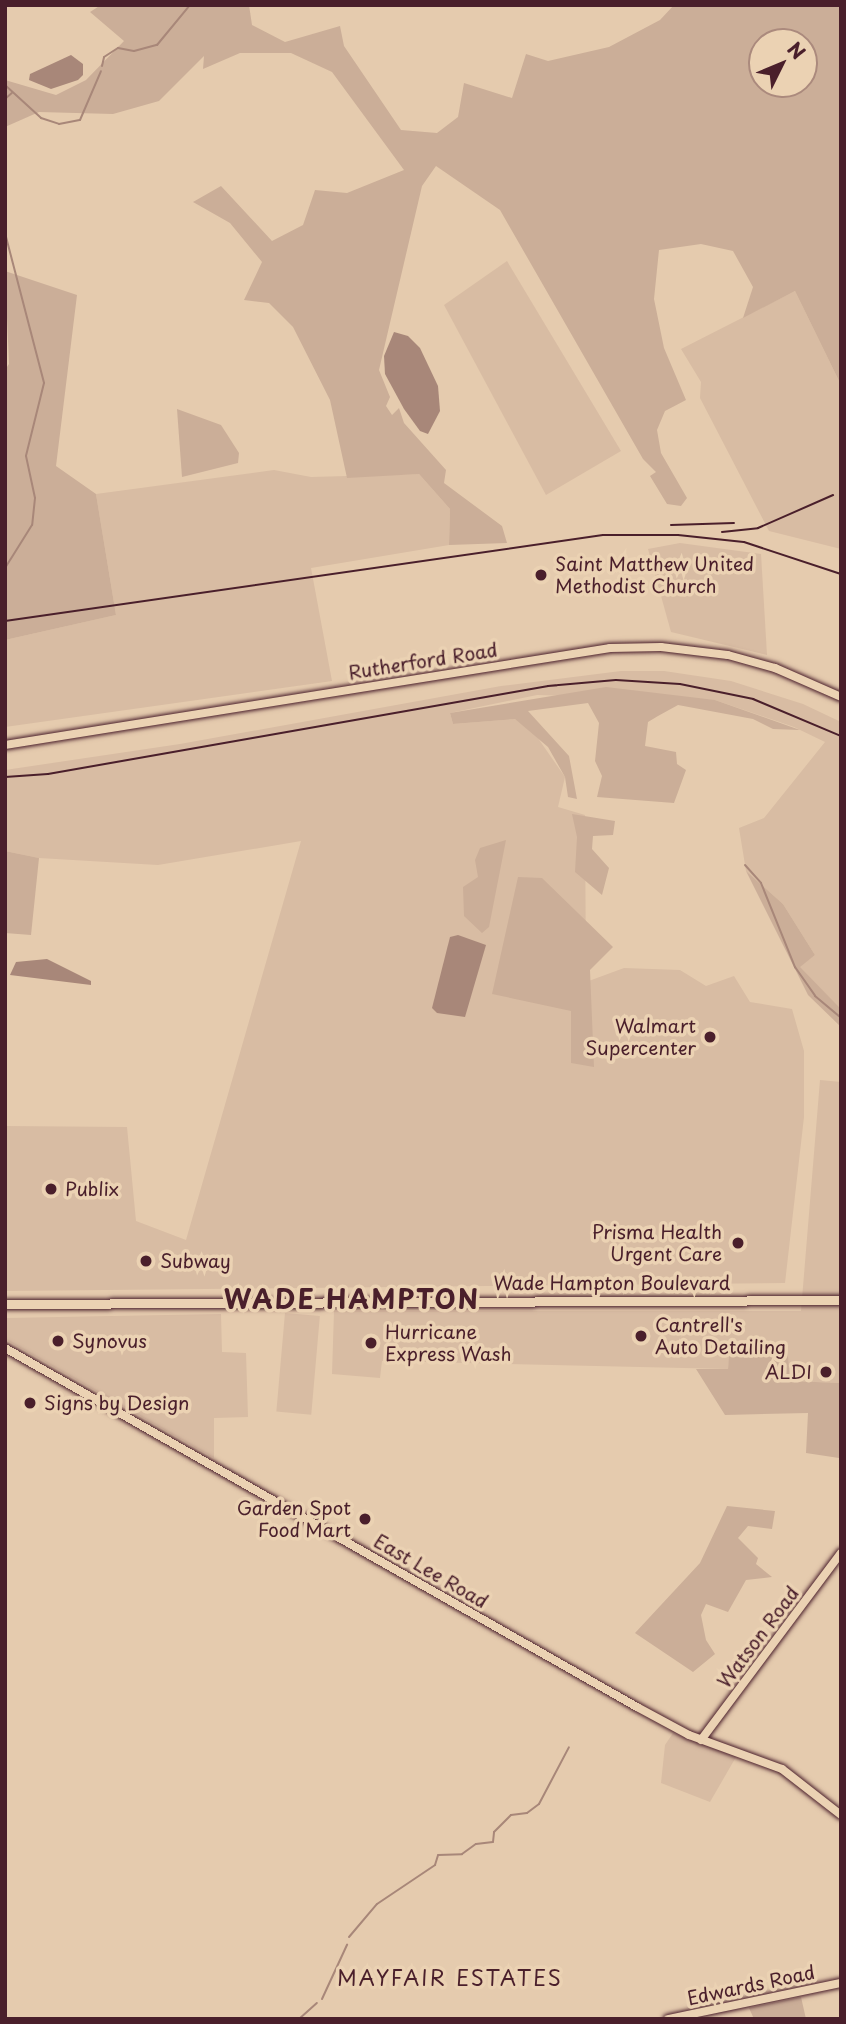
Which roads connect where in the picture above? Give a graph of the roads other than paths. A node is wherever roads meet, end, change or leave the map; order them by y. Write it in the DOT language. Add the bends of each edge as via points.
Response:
graph roads {
  1 [pos="841,698"];
  2 [pos="5,745"];
  3 [pos="841,1300"];
  4 [pos="5,1304"];
  5 [pos="5,1348"];
  6 [pos="841,1553"];
  7 [pos="701,1740"];
  8 [pos="841,1815"];
  9 [pos="841,1983"];
  10 [pos="668,2019"];
  1 -- 2 [label="street, Rutherford Road" via="799,677 744,659 684,648 624,647"];
  3 -- 4 [label="main road, Wade Hampton Boulevard"];
  5 -- 7 [label="street, East Lee Road"];
  6 -- 7 [label="street, Watson Road"];
  7 -- 8 [label="street, East Lee Road" via="782,1769"];
  9 -- 10 [label="street, Edwards Road"];
}
